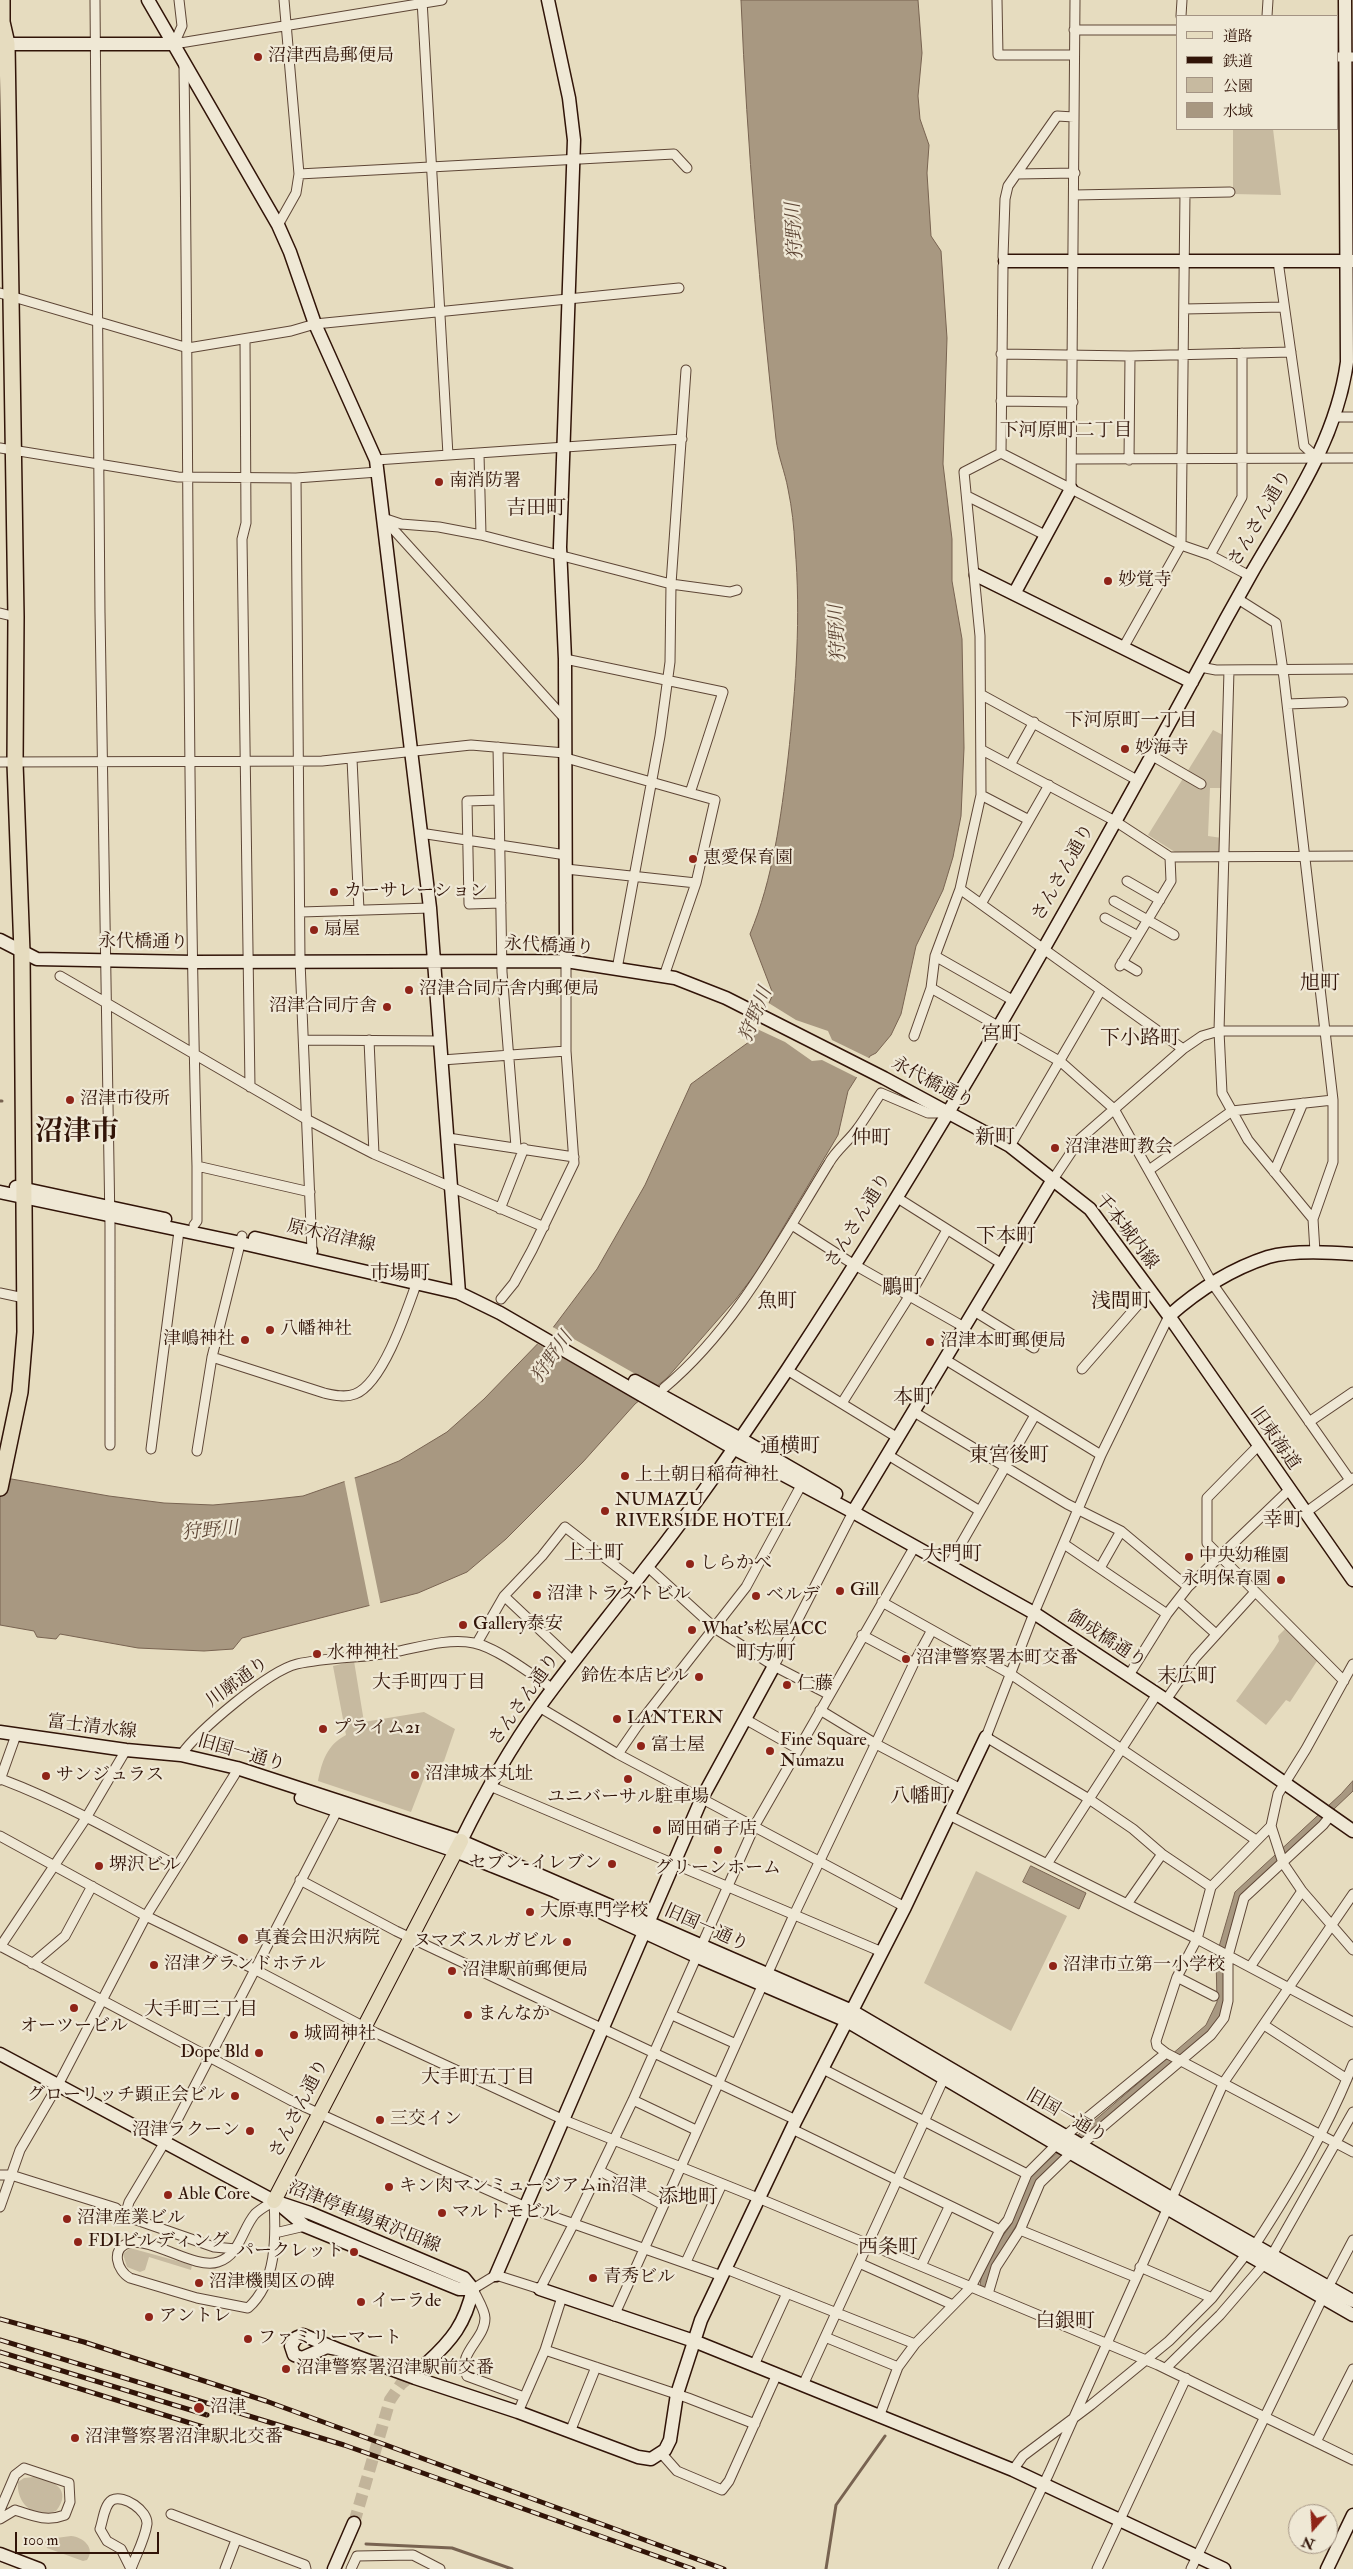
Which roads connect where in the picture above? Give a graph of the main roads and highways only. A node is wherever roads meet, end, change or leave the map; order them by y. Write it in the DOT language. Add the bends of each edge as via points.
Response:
graph roads {
  1 [pos="2,0"];
  2 [pos="11,0"];
  3 [pos="4,44"];
  4 [pos="5,295"];
  5 [pos="6,450"];
  6 [pos="8,762"];
  7 [pos="0,1488"];
  8 [pos="458,1846"];
  9 [pos="274,2201"];
  1 -- 3 [label="highway"];
  2 -- 3 [label="highway" via="12,22"];
  3 -- 4 [label="highway"];
  4 -- 5 [label="highway"];
  5 -- 6 [label="highway" via="16,617"];
  6 -- 7 [label="highway" via="22,952 24,1358"];
  8 -- 9 [label="main road, さんさん通り"];
}
